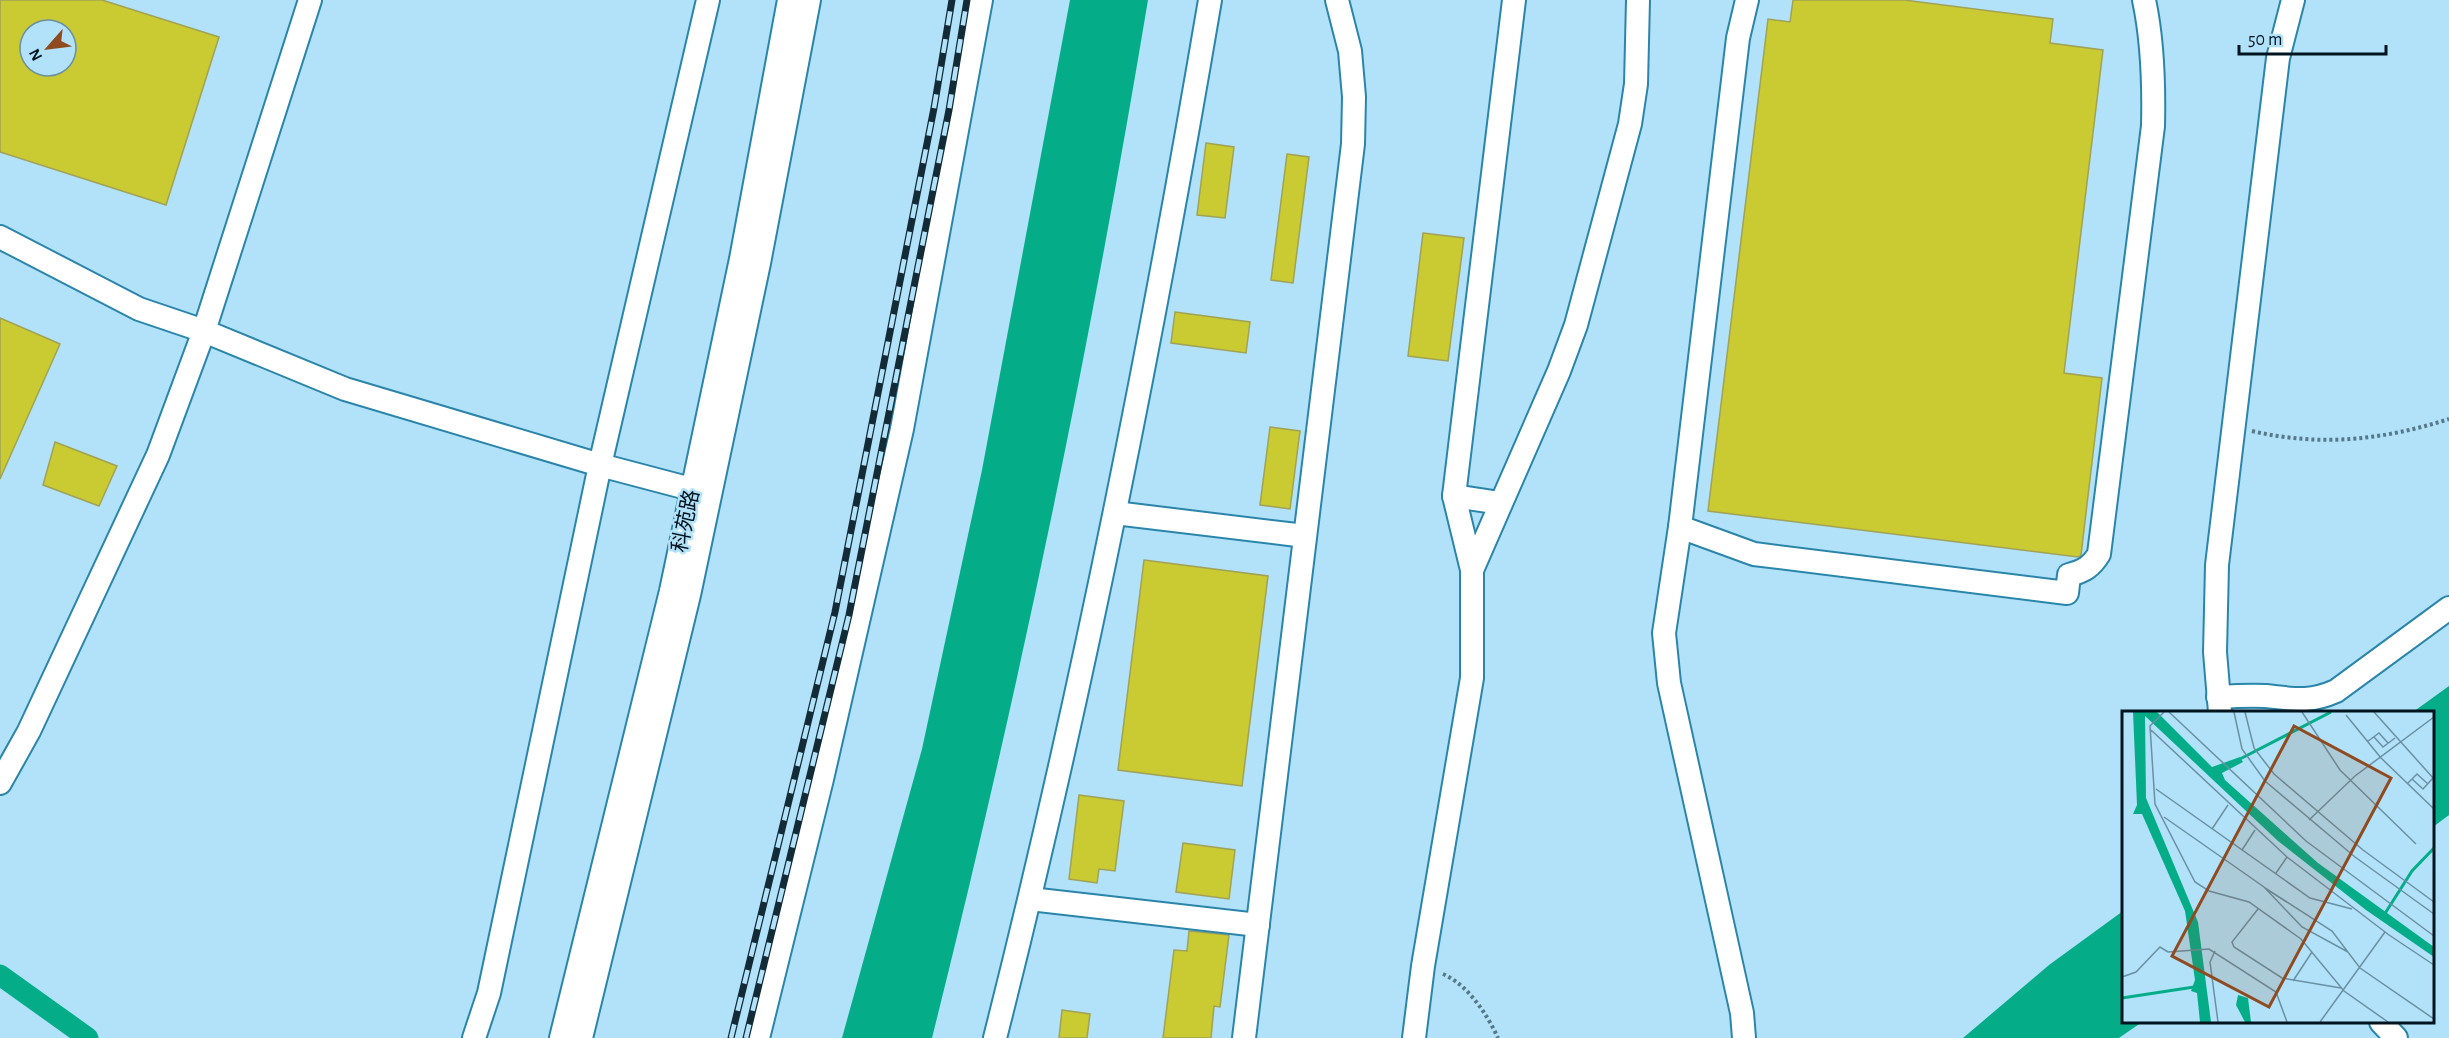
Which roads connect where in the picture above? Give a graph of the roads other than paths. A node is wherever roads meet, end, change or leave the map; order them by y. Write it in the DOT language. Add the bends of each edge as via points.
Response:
graph roads {
  1 [pos="310,0"];
  2 [pos="708,0"];
  3 [pos="789,0"];
  4 [pos="809,0"];
  5 [pos="981,0"];
  6 [pos="1210,0"];
  7 [pos="1337,0"];
  8 [pos="1514,0"];
  9 [pos="1638,0"];
  10 [pos="1747,0"];
  11 [pos="2144,0"];
  12 [pos="2293,0"];
  13 [pos="0,237"];
  14 [pos="204,331"];
  15 [pos="600,465"];
  16 [pos="702,492"];
  17 [pos="1454,496"];
  18 [pos="1500,503"];
  19 [pos="1115,513"];
  20 [pos="1680,527"];
  21 [pos="1305,536"];
  22 [pos="1472,570"];
  23 [pos="2449,608"];
  24 [pos="2219,705"];
  25 [pos="0,783"];
  26 [pos="1030,899"];
  27 [pos="1258,925"];
  28 [pos="2382,1023"];
  29 [pos="474,1038"];
  30 [pos="561,1038"];
  31 [pos="581,1038"];
  32 [pos="758,1038"];
  33 [pos="995,1038"];
  34 [pos="1244,1038"];
  35 [pos="1414,1038"];
  36 [pos="1744,1038"];
  37 [pos="2396,1038"];
  1 -- 14 [label="street"];
  2 -- 15 [label="street"];
  3 -- 16 [label="street, 科苑路"];
  4 -- 16 [label="street, 科苑路" via="759,263"];
  5 -- 32 [label="street" via="902,429"];
  6 -- 19 [label="street"];
  7 -- 21 [label="street" via="1350,51 1353,144"];
  8 -- 17 [label="street"];
  9 -- 18 [label="street" via="1636,84 1630,124 1576,325"];
  10 -- 20 [label="street" via="1738,38"];
  11 -- 20 [label="street" via="2154,76 2153,126 2098,554 2092,565 2069,575 2067,593 1754,554"];
  12 -- 24 [label="street" via="2278,58 2215,593"];
  13 -- 14 [label="street" via="139,309"];
  14 -- 15 [label="street" via="345,389"];
  14 -- 25 [label="street" via="158,455 29,731"];
  15 -- 16 [label="street"];
  15 -- 29 [label="street" via="489,993"];
  16 -- 30 [label="street, 科苑路" via="671,591"];
  16 -- 31 [label="street, 科苑路" via="687,606"];
  17 -- 18 [label="street"];
  17 -- 22 [label="street"];
  18 -- 22 [label="street"];
  19 -- 21 [label="street"];
  19 -- 26 [label="street"];
  20 -- 36 [label="street" via="1664,633 1665,658 1742,1013"];
  21 -- 27 [label="street"];
  22 -- 35 [label="street" via="1472,678"];
  23 -- 24 [label="street" via="2336,691 2319,698 2253,696"];
  26 -- 27 [label="street"];
  26 -- 33 [label="street"];
  27 -- 34 [label="street"];
  28 -- 37 [label="street"];
}
